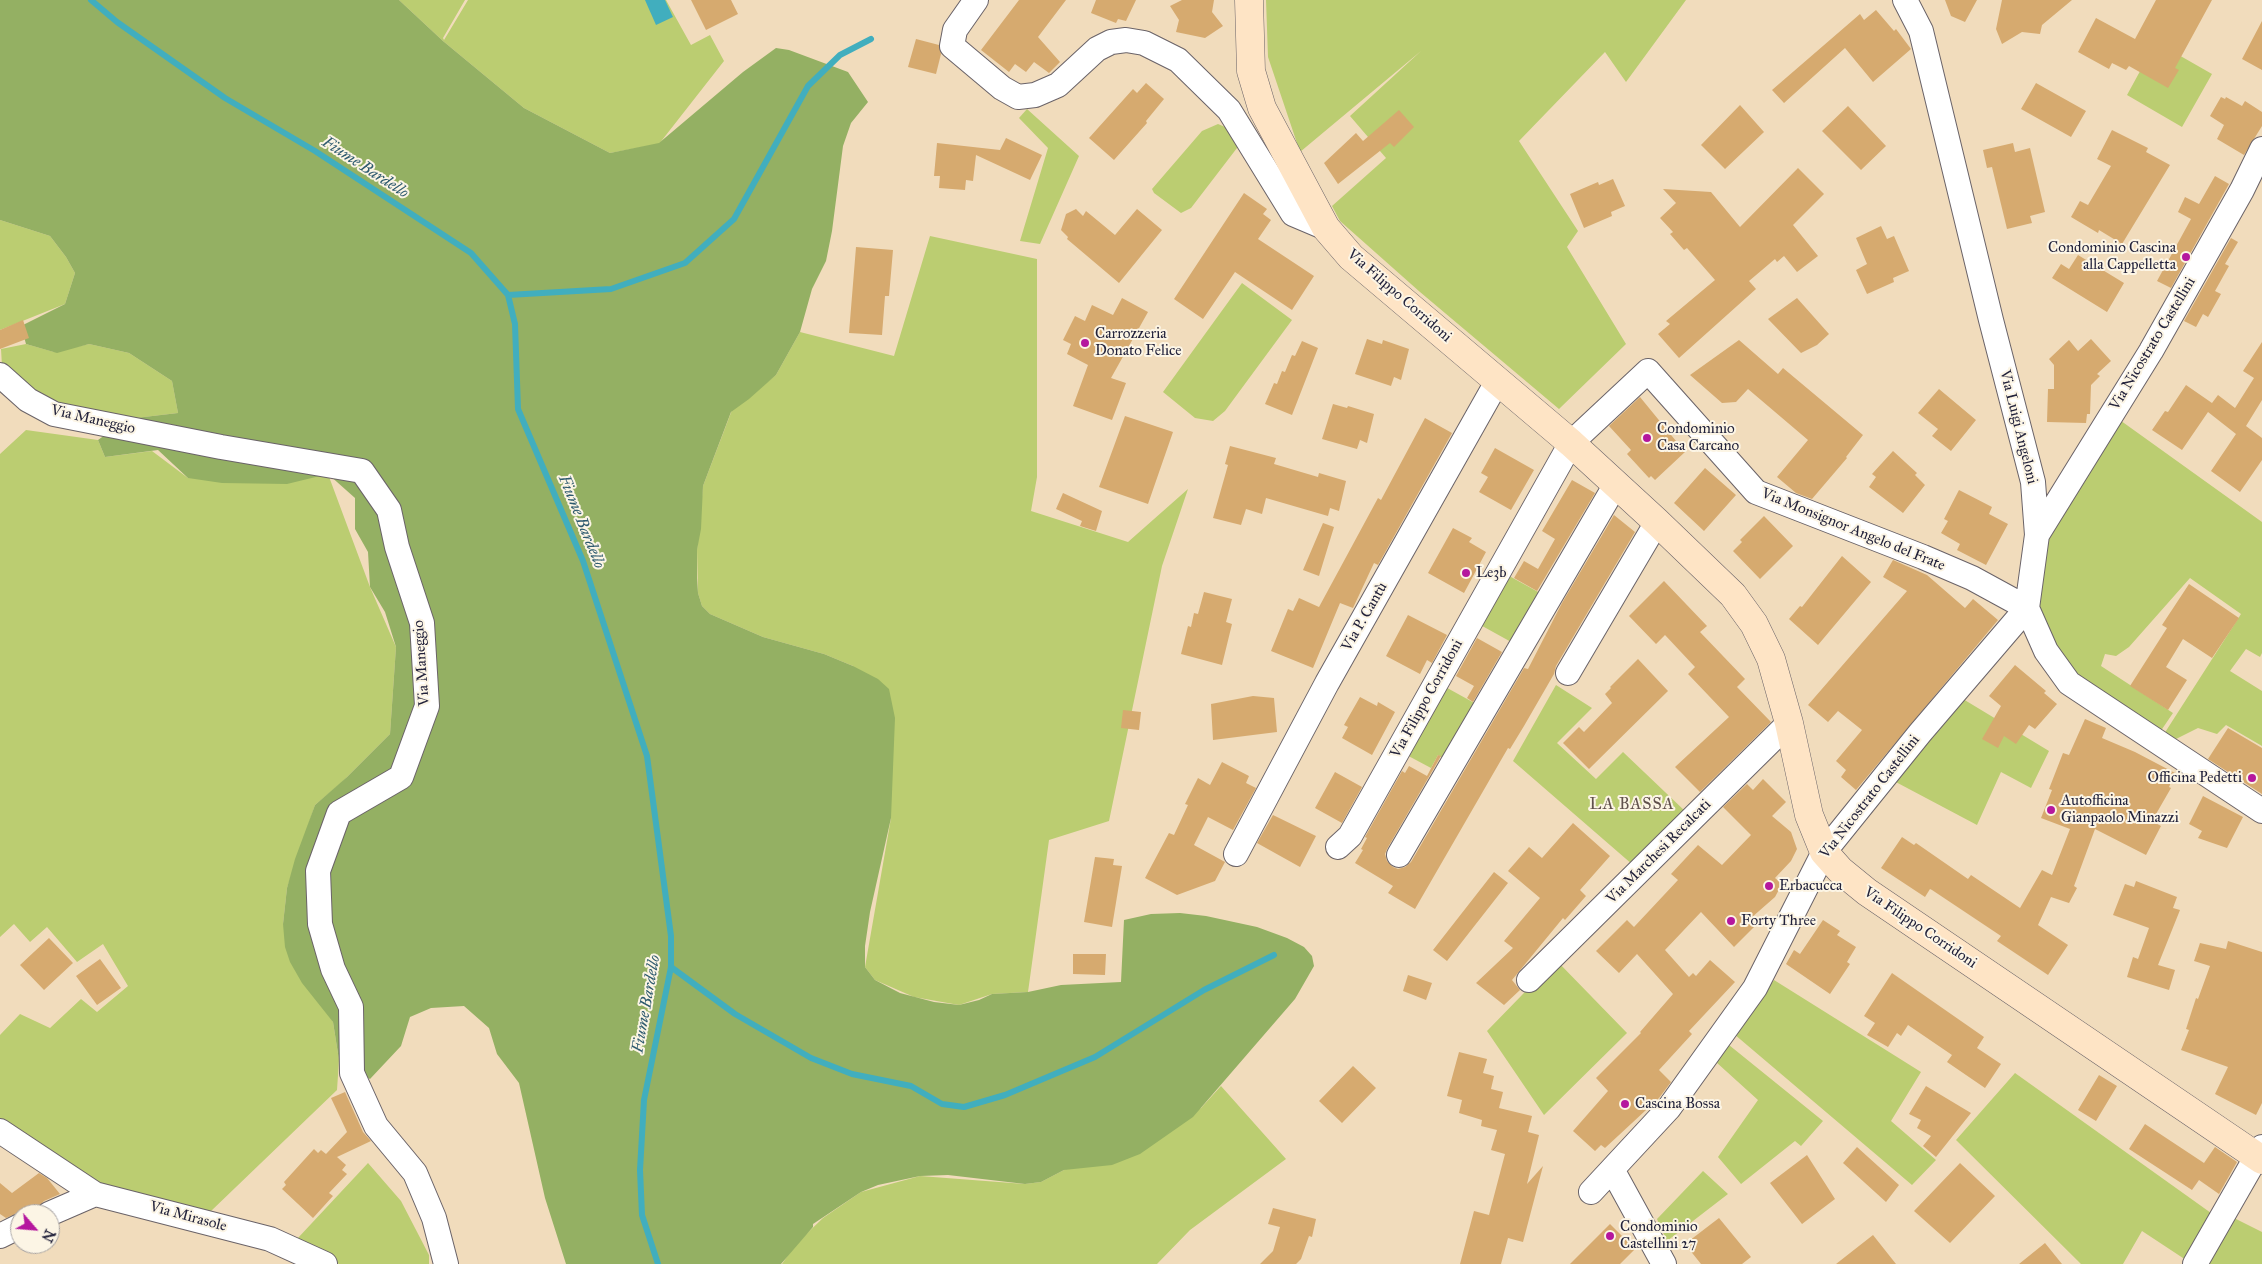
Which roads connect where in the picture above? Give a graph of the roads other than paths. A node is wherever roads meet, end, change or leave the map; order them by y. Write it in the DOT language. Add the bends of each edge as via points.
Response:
graph roads {
  1 [pos="976,0"];
  2 [pos="1249,0"];
  3 [pos="1905,0"];
  4 [pos="2262,149"];
  5 [pos="1326,228"];
  6 [pos="0,375"];
  7 [pos="1497,382"];
  8 [pos="1571,443"];
  9 [pos="1616,484"];
  10 [pos="1658,522"];
  11 [pos="2036,535"];
  12 [pos="2027,608"];
  13 [pos="1568,673"];
  14 [pos="1789,723"];
  15 [pos="2262,811"];
  16 [pos="1338,847"];
  17 [pos="1824,852"];
  18 [pos="1236,854"];
  19 [pos="1399,855"];
  20 [pos="1529,980"];
  21 [pos="0,1131"];
  22 [pos="2260,1155"];
  23 [pos="1612,1171"];
  24 [pos="1591,1192"];
  25 [pos="94,1194"];
  26 [pos="60,1209"];
  27 [pos="325,1264"];
  28 [pos="446,1264"];
  29 [pos="1664,1264"];
  30 [pos="2194,1264"];
  1 -- 5 [label="street" via="955,30 952,46 1002,88 1018,97 1035,95 1058,86 1097,49 1111,42 1144,43 1178,60 1229,110 1294,214"];
  2 -- 5 [label="street, Via Filippo Corridoni" via="1251,71 1262,108"];
  3 -- 11 [label="street, Via Luigi Angeloni" via="1921,31 2033,482"];
  4 -- 11 [label="street, Via Nicostrato Castellini" via="2151,351"];
  5 -- 7 [label="street, Via Filippo Corridoni" via="1351,257"];
  6 -- 28 [label="street, Via Maneggio" via="28,400 54,414 362,471 389,510 397,547 422,623 427,706 401,777 339,813 318,871 320,924 333,969 351,1007 352,1073 376,1126 415,1173 434,1218"];
  7 -- 8 [label="street, Via Filippo Corridoni"];
  7 -- 18 [label="street, Via P. Cantù" via="1327,683"];
  8 -- 9 [label="street, Via Filippo Corridoni"];
  8 -- 12 [label="street, Via Monsignor Angelo del Frate" via="1648,371 1756,492 1923,557 1972,578"];
  8 -- 16 [label="street, Via Filippo Corridoni" via="1350,836"];
  9 -- 10 [label="street, Via Filippo Corridoni"];
  9 -- 19 [label="street"];
  10 -- 13 [label="street"];
  10 -- 14 [label="street, Via Filippo Corridoni" via="1733,595 1754,624 1771,659"];
  11 -- 12 [label="street, Via Luigi Angeloni"];
  12 -- 15 [label="street" via="2046,651 2069,683"];
  12 -- 17 [label="street, Via Nicostrato Castellini"];
  14 -- 17 [label="street, Via Filippo Corridoni" via="1809,815"];
  14 -- 20 [label="street, Via Marchesi Recalcati"];
  17 -- 22 [label="street, Via Filippo Corridoni" via="1867,892"];
  17 -- 23 [label="street, Via Nicostrato Castellini" via="1755,988 1669,1108"];
  21 -- 25 [label="street, Via Mirasole"];
  22 -- 30 [label="street"];
  23 -- 24 [label="street, Via Nicostrato Castellini"];
  23 -- 29 [label="street"];
  25 -- 26 [label="street"];
  25 -- 27 [label="street, Via Mirasole" via="270,1239"];
}
